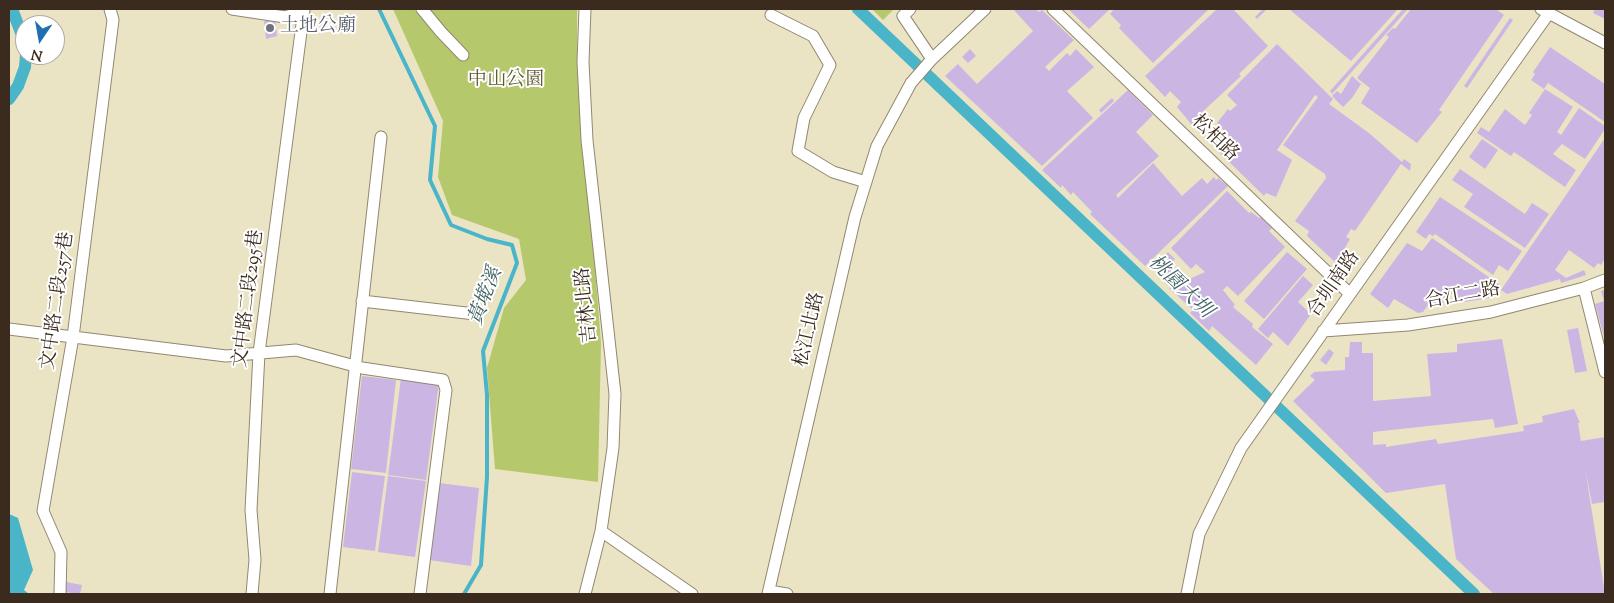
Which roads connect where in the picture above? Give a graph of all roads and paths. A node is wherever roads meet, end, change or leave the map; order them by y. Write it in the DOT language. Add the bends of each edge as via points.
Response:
graph roads {
  1 [pos="110,9"];
  2 [pos="232,9"];
  3 [pos="422,9"];
  4 [pos="585,9"];
  5 [pos="985,9"];
  6 [pos="1053,9"];
  7 [pos="304,10"];
  8 [pos="903,11"];
  9 [pos="1545,11"];
  10 [pos="771,15"];
  11 [pos="1605,43"];
  12 [pos="463,55"];
  13 [pos="930,61"];
  14 [pos="381,137"];
  15 [pos="866,182"];
  16 [pos="1605,280"];
  17 [pos="1584,288"];
  18 [pos="1350,294"];
  19 [pos="362,301"];
  20 [pos="475,314"];
  21 [pos="9,329"];
  22 [pos="1323,331"];
  23 [pos="72,338"];
  24 [pos="259,353"];
  25 [pos="354,366"];
  26 [pos="1605,372"];
  27 [pos="601,531"];
  28 [pos="769,592"];
  29 [pos="60,594"];
  30 [pos="252,594"];
  31 [pos="330,594"];
  32 [pos="420,594"];
  33 [pos="585,594"];
  34 [pos="692,594"];
  35 [pos="786,594"];
  36 [pos="1187,594"];
  1 -- 23 [label="street, 文中路二段257巷" via="112,20"];
  2 -- 7 [label="street" via="285,17"];
  3 -- 12 [label="street"];
  4 -- 27 [label="street, 吉林北路" via="583,62 587,140 615,394 614,448"];
  5 -- 13 [label="street, 松江北路"];
  6 -- 18 [label="street, 松柏路"];
  7 -- 24 [label="street, 文中路二段295巷"];
  8 -- 13 [label="street"];
  9 -- 11 [label="street"];
  9 -- 18 [label="street, 合圳南路"];
  10 -- 15 [label="street" via="813,36 830,64 804,118 798,151 833,172"];
  13 -- 15 [label="street, 松江北路" via="911,82 877,146"];
  14 -- 19 [label="street"];
  15 -- 28 [label="street, 松江北路"];
  16 -- 17 [label="street, 合江二路"];
  17 -- 22 [label="street, 合江二路" via="1491,312 1408,325"];
  17 -- 26 [label="street"];
  18 -- 22 [label="street, 合圳南路"];
  19 -- 20 [label="street"];
  19 -- 25 [label="street"];
  21 -- 23 [label="street"];
  22 -- 36 [label="street, 合圳南路" via="1241,448 1199,534"];
  23 -- 24 [label="street" via="226,356"];
  23 -- 29 [label="street, 文中路二段257巷" via="43,511 61,552"];
  24 -- 25 [label="street" via="296,350"];
  24 -- 30 [label="street, 文中路二段295巷" via="251,510 255,560"];
  25 -- 31 [label="street"];
  25 -- 32 [label="street" via="442,380 445,384"];
  27 -- 33 [label="street, 吉林北路"];
  27 -- 34 [label="street"];
  28 -- 35 [label="street"];
}
